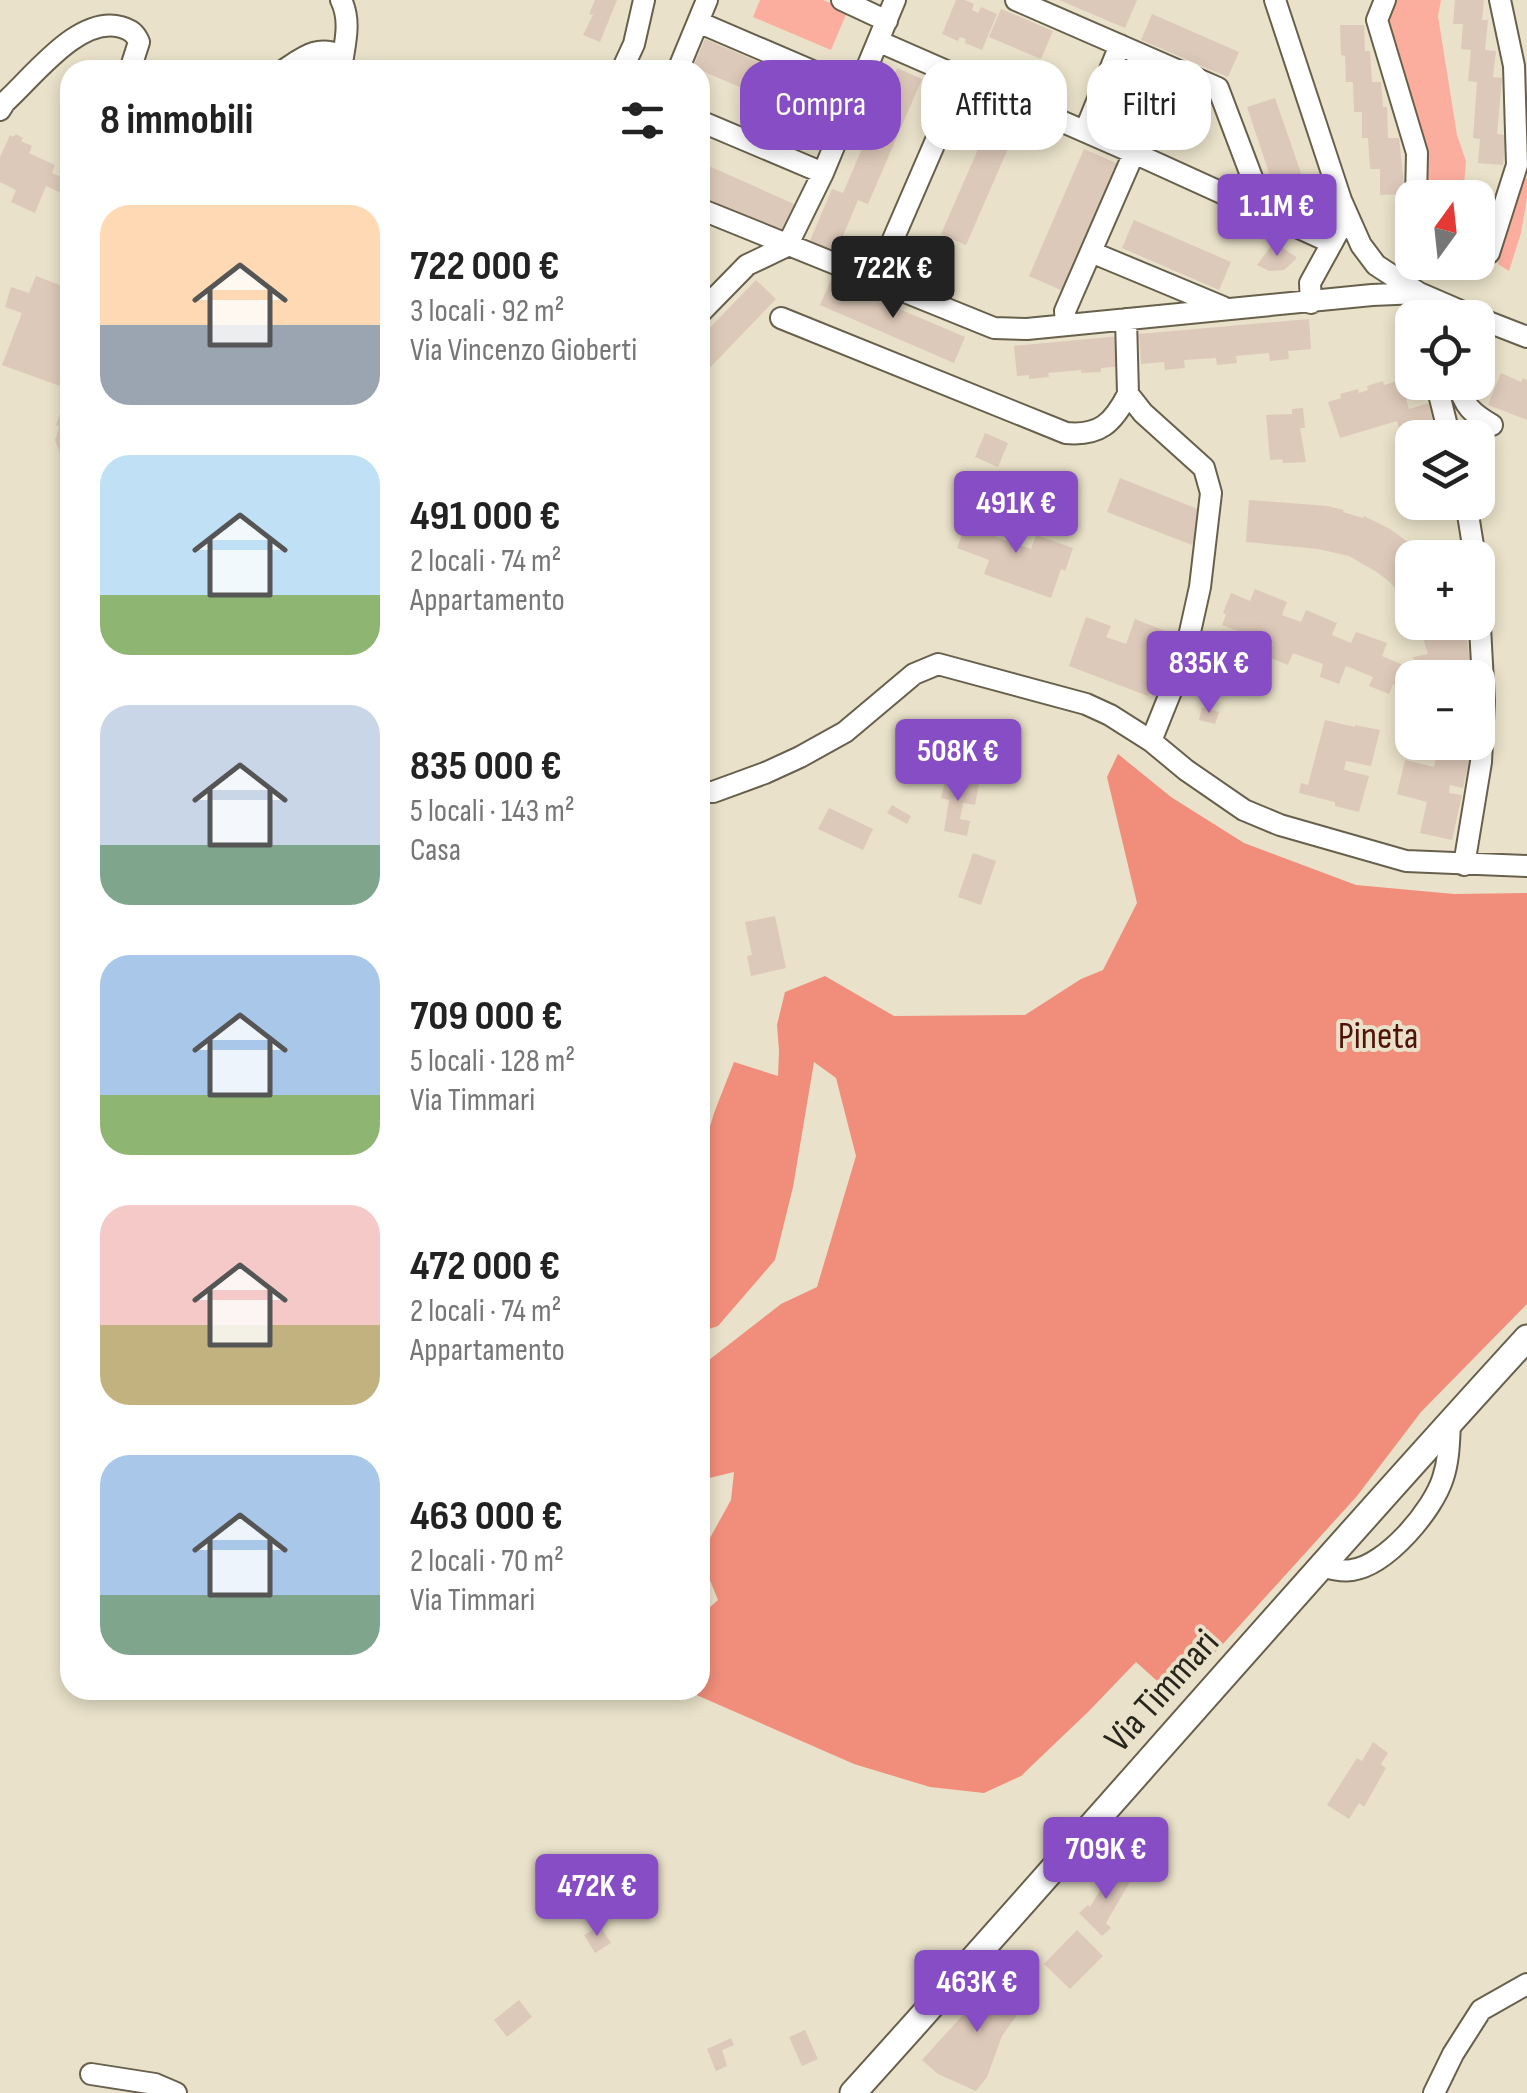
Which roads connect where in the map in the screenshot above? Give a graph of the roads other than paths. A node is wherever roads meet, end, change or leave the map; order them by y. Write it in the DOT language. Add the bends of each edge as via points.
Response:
graph roads {
  1 [pos="341,0"];
  2 [pos="644,0"];
  3 [pos="708,0"];
  4 [pos="842,0"];
  5 [pos="895,0"];
  6 [pos="1016,0"];
  7 [pos="1274,0"];
  8 [pos="1385,0"];
  9 [pos="1500,0"];
  10 [pos="698,22"];
  11 [pos="884,32"];
  12 [pos="1120,45"];
  13 [pos="133,60"];
  14 [pos="302,60"];
  15 [pos="339,60"];
  16 [pos="343,60"];
  17 [pos="627,60"];
  18 [pos="682,60"];
  19 [pos="786,60"];
  20 [pos="872,60"];
  21 [pos="933,60"];
  22 [pos="0,110"];
  23 [pos="1067,123"];
  24 [pos="710,125"];
  25 [pos="1085,131"];
  26 [pos="834,150"];
  27 [pos="932,150"];
  28 [pos="1134,153"];
  29 [pos="824,173"];
  30 [pos="1416,180"];
  31 [pos="1265,212"];
  32 [pos="710,213"];
  33 [pos="1347,215"];
  34 [pos="1495,232"];
  35 [pos="1332,243"];
  36 [pos="786,246"];
  37 [pos="1091,252"];
  38 [pos="875,281"];
  39 [pos="1403,300"];
  40 [pos="1423,300"];
  41 [pos="710,303"];
  42 [pos="1311,303"];
  43 [pos="1231,311"];
  44 [pos="781,318"];
  45 [pos="1126,319"];
  46 [pos="1066,325"];
  47 [pos="1495,325"];
  48 [pos="1527,336"];
  49 [pos="1128,394"];
  50 [pos="1465,400"];
  51 [pos="1483,420"];
  52 [pos="1151,741"];
  53 [pos="1481,760"];
  54 [pos="710,792"];
  55 [pos="1464,865"];
  56 [pos="1527,866"];
  57 [pos="1527,1338"];
  58 [pos="1450,1423"];
  59 [pos="1322,1566"];
  60 [pos="1527,1984"];
  61 [pos="91,2074"];
  62 [pos="176,2093"];
  63 [pos="853,2093"];
  64 [pos="1434,2093"];
  1 -- 16 [label="street" via="347,17"];
  2 -- 17 [label="street"];
  3 -- 10 [label="street"];
  4 -- 11 [label="street"];
  5 -- 11 [label="street"];
  6 -- 12 [label="street"];
  7 -- 33 [label="street"];
  8 -- 30 [label="street" via="1377,20 1417,153"];
  9 -- 34 [label="street" via="1514,66 1517,165"];
  10 -- 18 [label="street"];
  10 -- 19 [label="street"];
  11 -- 20 [label="street"];
  11 -- 21 [label="street"];
  12 -- 25 [label="street"];
  12 -- 31 [label="street" via="1218,88"];
  13 -- 22 [label="street" via="136,35 100,26 54,55"];
  14 -- 15 [label="street" via="329,50"];
  23 -- 25 [label="street"];
  24 -- 29 [label="street"];
  25 -- 28 [label="street"];
  26 -- 29 [label="street"];
  27 -- 38 [label="street"];
  28 -- 31 [label="street"];
  28 -- 37 [label="street"];
  29 -- 36 [label="street"];
  31 -- 35 [label="street"];
  32 -- 36 [label="street"];
  33 -- 35 [label="street"];
  33 -- 40 [label="street" via="1376,265"];
  35 -- 42 [label="street" via="1310,283"];
  36 -- 38 [label="street"];
  36 -- 41 [label="street" via="747,265"];
  37 -- 43 [label="street"];
  37 -- 46 [label="street" via="1065,312"];
  38 -- 46 [label="street" via="994,328"];
  39 -- 42 [label="street" via="1372,295"];
  42 -- 43 [label="street"];
  43 -- 45 [label="street"];
  44 -- 49 [label="street" via="1066,434 1108,424"];
  45 -- 46 [label="street"];
  45 -- 49 [label="street"];
  47 -- 48 [label="street"];
  49 -- 52 [label="street" via="1204,468 1211,492 1184,659"];
  50 -- 51 [label="street"];
  52 -- 54 [label="street" via="1086,704 938,664 914,674 845,732"];
  52 -- 55 [label="street" via="1244,810 1280,826 1406,861"];
  53 -- 55 [label="street"];
  55 -- 56 [label="street"];
  57 -- 58 [label="main road, Via Timmari"];
  58 -- 59 [label="main road, Via Timmari"];
  58 -- 59 [label="street" via="1443,1480 1398,1543 1352,1571"];
  59 -- 63 [label="main road, Via Timmari"];
  60 -- 64 [label="street" via="1481,2010"];
  61 -- 62 [label="street"];
}
